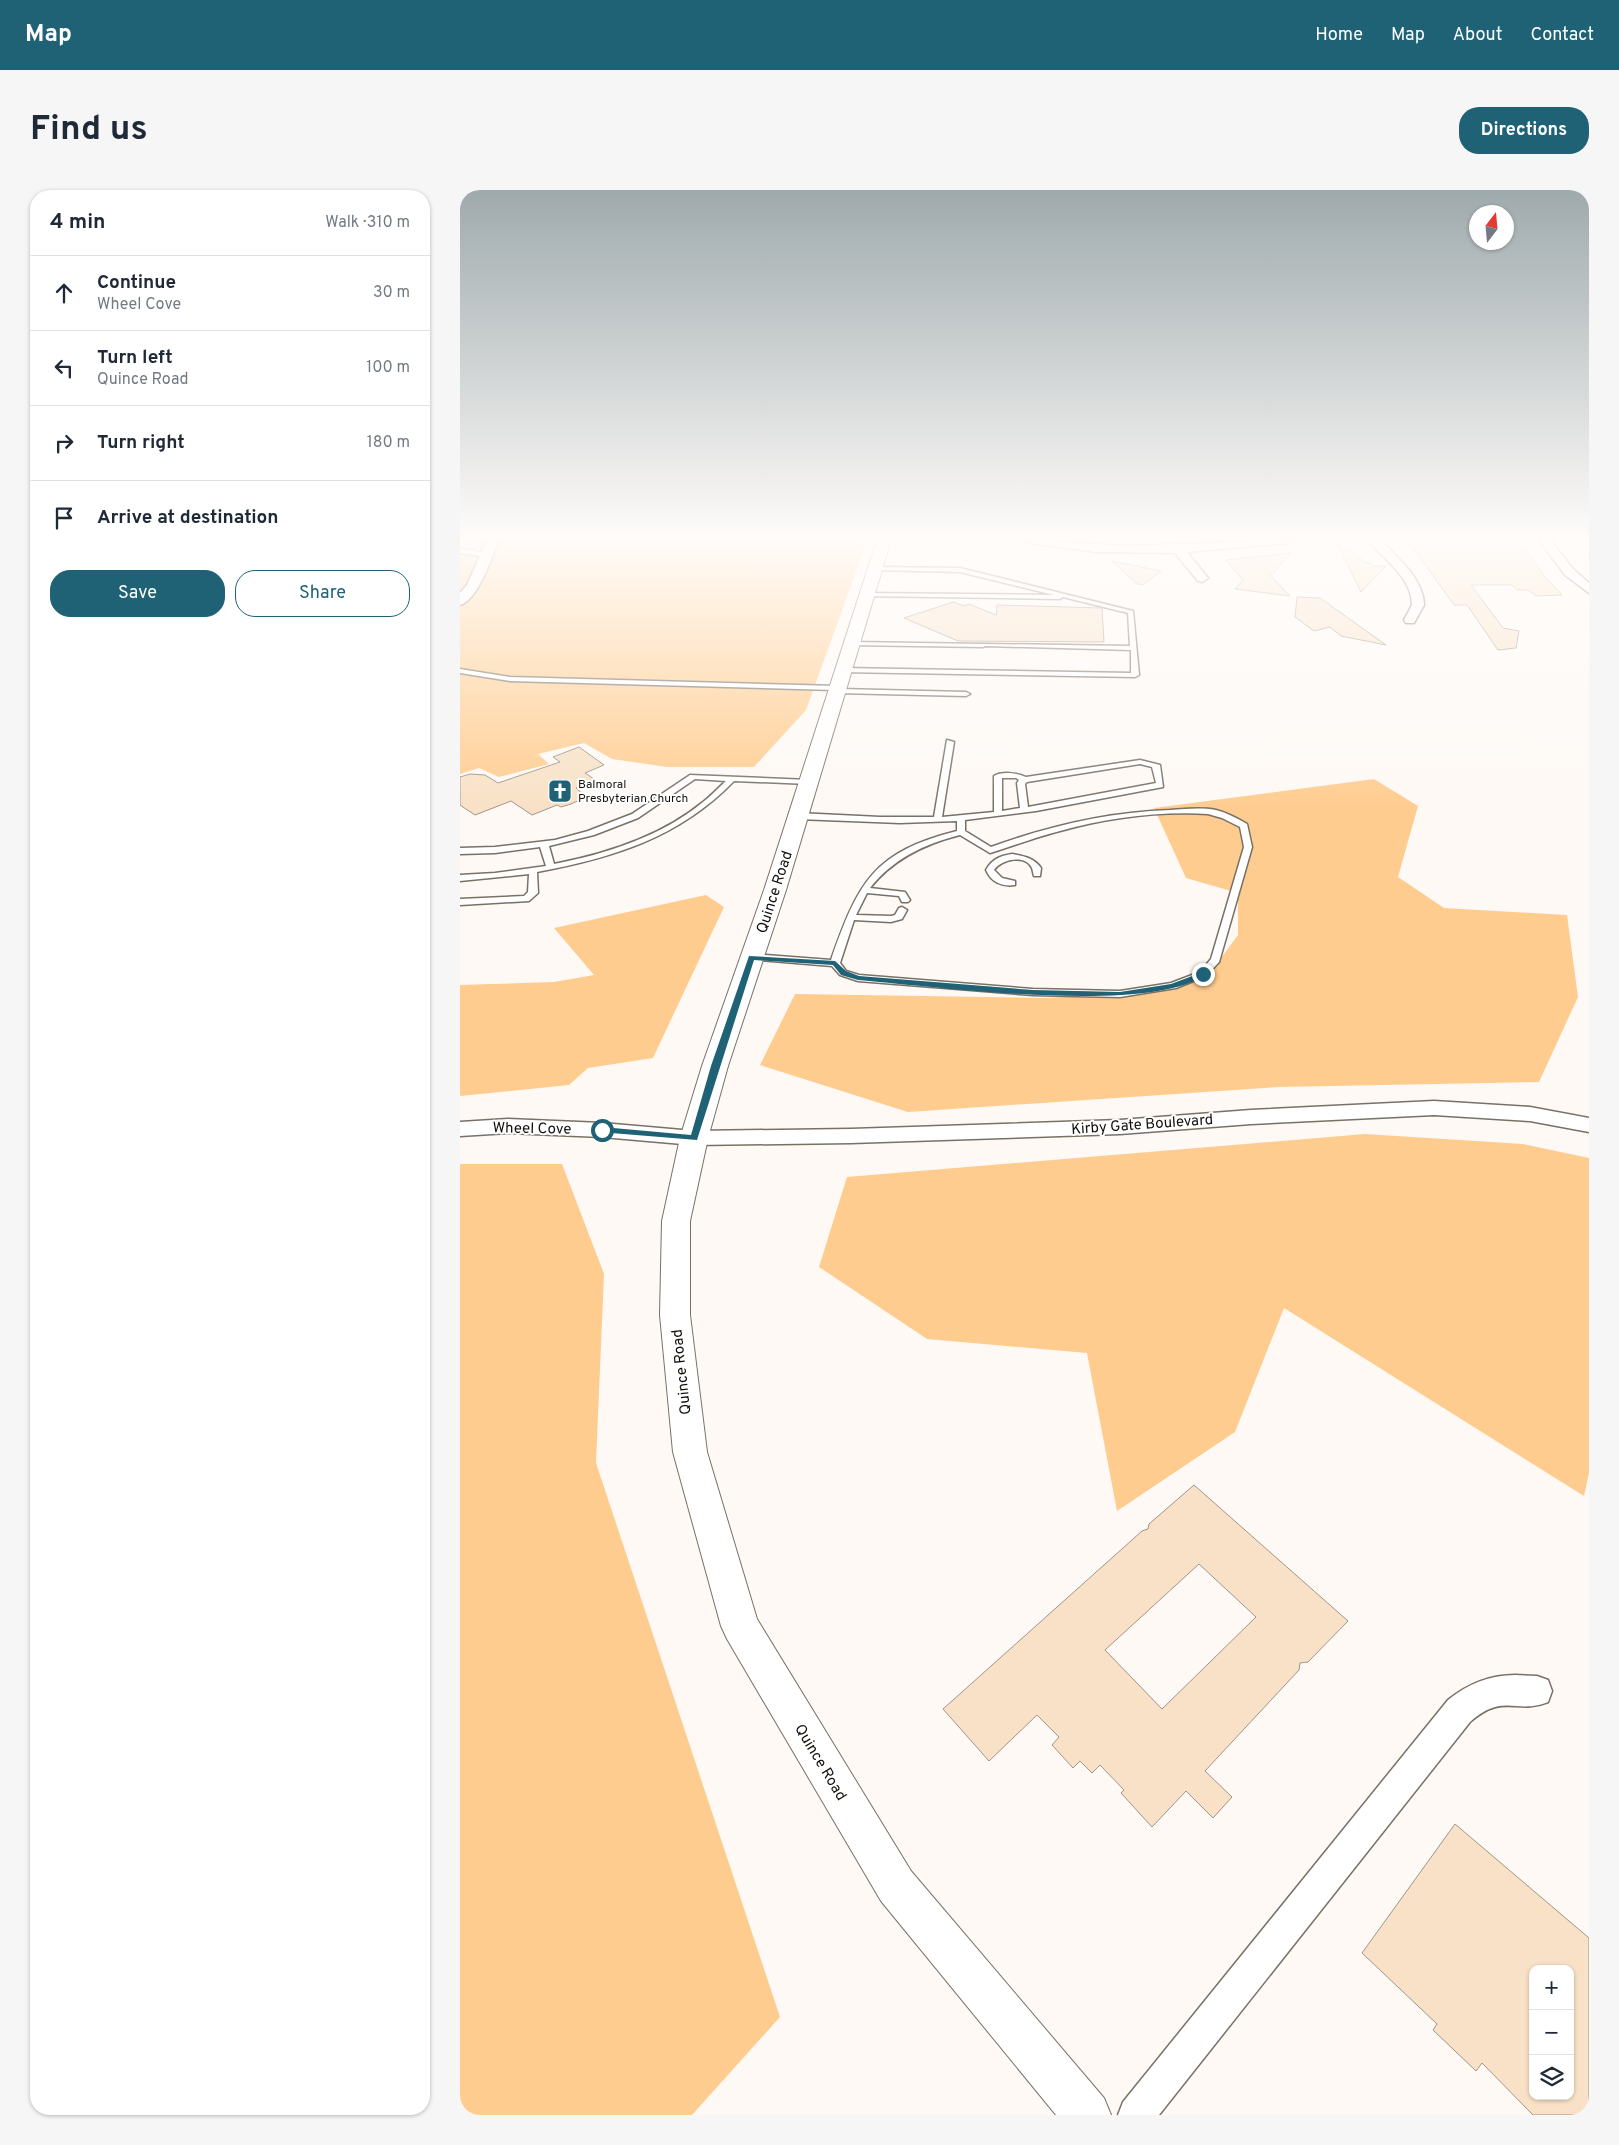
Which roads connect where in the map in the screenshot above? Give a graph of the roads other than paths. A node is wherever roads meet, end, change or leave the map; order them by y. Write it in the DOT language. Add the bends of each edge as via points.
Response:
graph roads {
  1 [pos="856,630"];
  2 [pos="1132,630"];
  3 [pos="852,644"];
  4 [pos="1134,648"];
  5 [pos="460,671"];
  6 [pos="839,683"];
  7 [pos="966,694"];
  8 [pos="950,742"];
  9 [pos="731,780"];
  10 [pos="1025,780"];
  11 [pos="808,782"];
  12 [pos="1024,808"];
  13 [pos="998,812"];
  14 [pos="798,816"];
  15 [pos="938,818"];
  16 [pos="962,818"];
  17 [pos="961,832"];
  18 [pos="544,845"];
  19 [pos="990,850"];
  20 [pos="460,851"];
  21 [pos="1002,859"];
  22 [pos="551,868"];
  23 [pos="533,872"];
  24 [pos="1037,874"];
  25 [pos="460,878"];
  26 [pos="1012,883"];
  27 [pos="864,890"];
  28 [pos="905,900"];
  29 [pos="460,902"];
  30 [pos="902,910"];
  31 [pos="851,917"];
  32 [pos="752,957"];
  33 [pos="835,963"];
  34 [pos="1589,1125"];
  35 [pos="460,1129"];
  36 [pos="694,1138"];
  37 [pos="1538,1691"];
  38 [pos="1087,2115"];
  39 [pos="1136,2115"];
  1 -- 3 [label="main road, Quince Road"];
  2 -- 4 [label="lane"];
  3 -- 4 [label="lane"];
  3 -- 6 [label="main road, Quince Road"];
  4 -- 6 [label="lane" via="1135,674"];
  5 -- 6 [label="lane" via="510,679"];
  6 -- 7 [label="lane"];
  6 -- 11 [label="main road, Quince Road"];
  8 -- 15 [label="lane"];
  9 -- 11 [label="lane"];
  9 -- 18 [label="lane" via="693,776 635,816 591,833"];
  9 -- 22 [label="lane" via="693,814 664,832 597,857"];
  10 -- 12 [label="lane" via="1021,783"];
  10 -- 12 [label="lane" via="1140,762 1156,765 1160,785"];
  10 -- 13 [label="lane" via="1017,776 998,776"];
  11 -- 14 [label="main road, Quince Road"];
  12 -- 13 [label="lane"];
  13 -- 16 [label="lane"];
  14 -- 15 [label="lane"];
  14 -- 32 [label="main road, Quince Road"];
  15 -- 16 [label="lane"];
  16 -- 17 [label="lane"];
  17 -- 19 [label="lane"];
  17 -- 27 [label="lane" via="932,838 908,850 884,868"];
  18 -- 20 [label="lane"];
  18 -- 22 [label="lane"];
  19 -- 21 [label="lane"];
  19 -- 33 [label="lane" via="1085,820 1193,812 1212,812 1244,826 1248,847 1216,960 1203,974 1173,986 1120,994 1033,992 858,978 843,973"];
  21 -- 24 [label="lane" via="1030,860 1037,868"];
  21 -- 26 [label="lane" via="992,866 991,874"];
  22 -- 23 [label="lane"];
  23 -- 25 [label="lane"];
  23 -- 29 [label="lane" via="533,893 526,899"];
  27 -- 28 [label="lane" via="902,894"];
  27 -- 31 [label="lane"];
  30 -- 31 [label="lane" via="899,917 890,920"];
  31 -- 33 [label="lane"];
  32 -- 33 [label="lane"];
  32 -- 36 [label="main road, Quince Road"];
  34 -- 36 [label="street, Kirby Gate Boulevard" via="1530,1114 1434,1108 1120,1127"];
  35 -- 36 [label="street, Wheel Cove" via="527,1127"];
  36 -- 38 [label="main road, Quince Road" via="676,1221 675,1315 690,1452 740,1626 896,1886"];
  37 -- 39 [label="street" via="1488,1690 1472,1698 1460,1710"];
}
